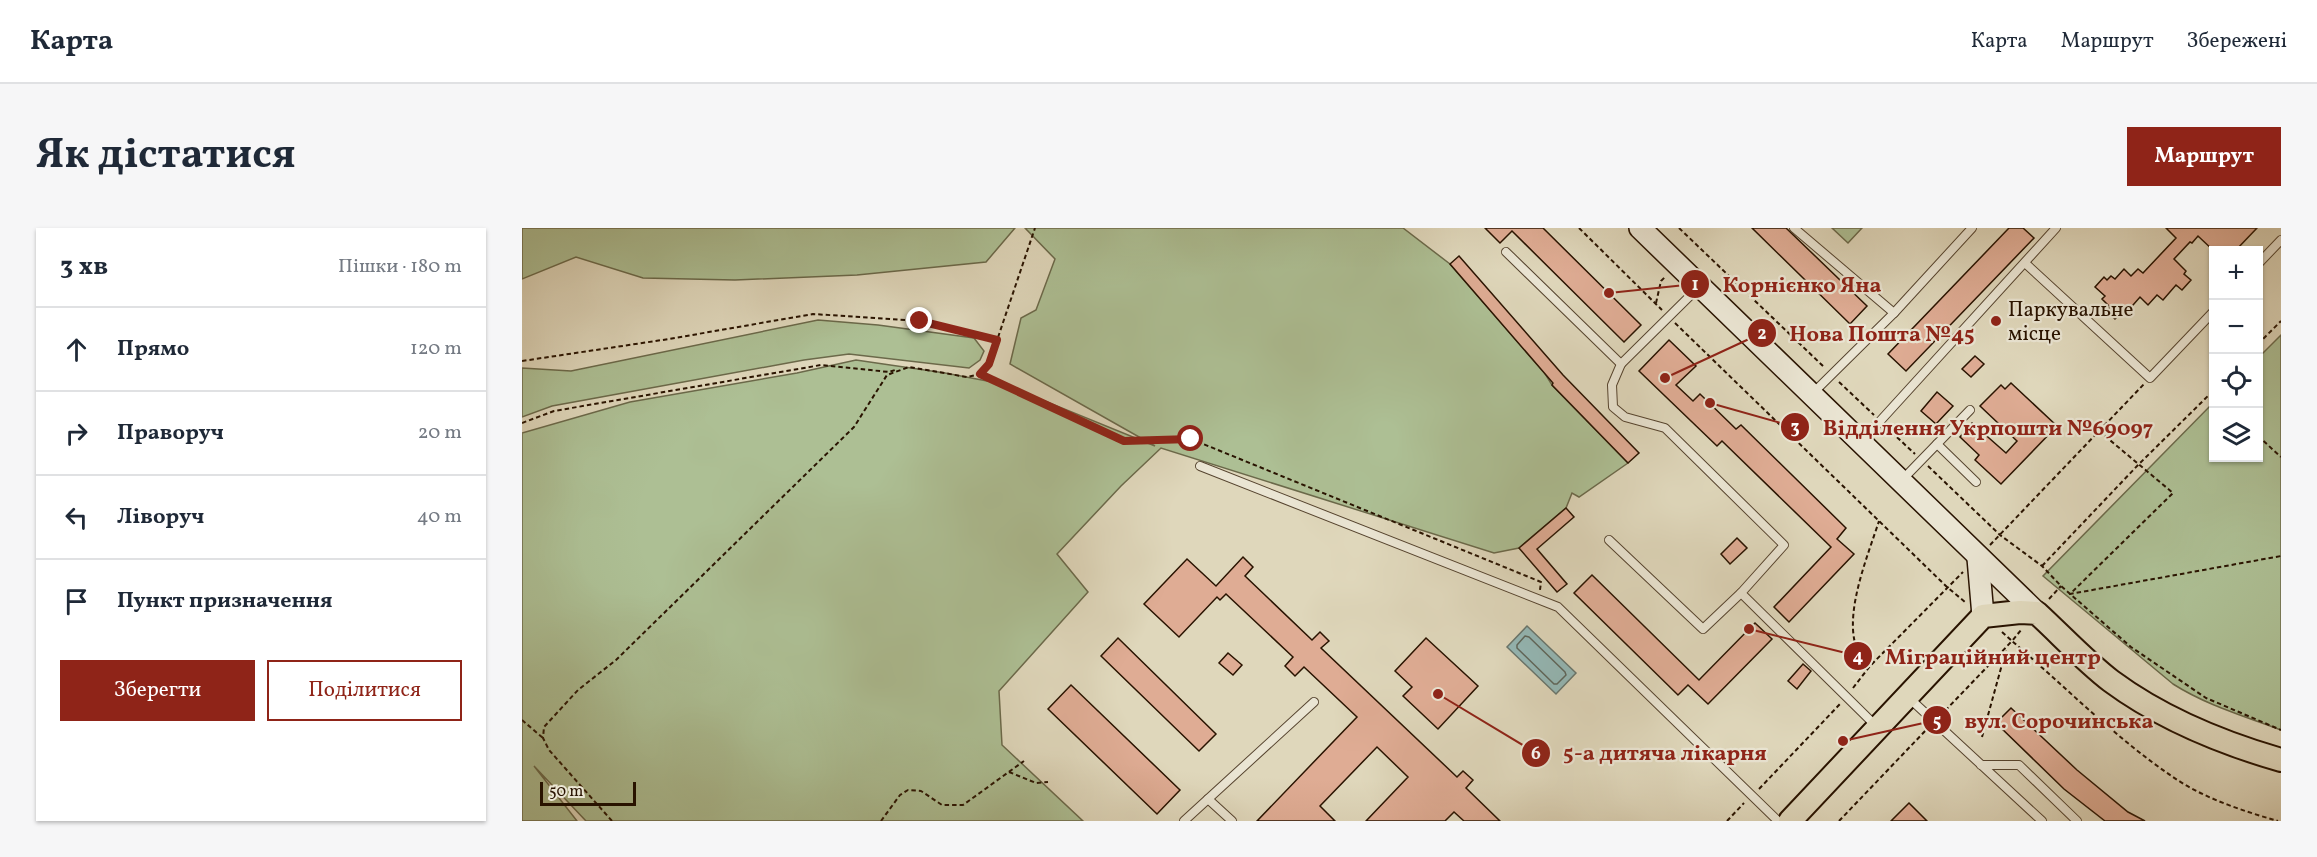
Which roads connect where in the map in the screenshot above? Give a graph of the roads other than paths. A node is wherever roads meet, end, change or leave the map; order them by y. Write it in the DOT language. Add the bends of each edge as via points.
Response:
graph roads {
  1 [pos="1794,228"];
  2 [pos="1972,228"];
  3 [pos="1647,230"];
  4 [pos="2051,230"];
  5 [pos="2281,240"];
  6 [pos="1506,252"];
  7 [pos="2263,260"];
  8 [pos="2025,263"];
  9 [pos="1700,286"];
  10 [pos="1894,313"];
  11 [pos="2209,316"];
  12 [pos="1621,364"];
  13 [pos="1812,394"];
  14 [pos="1970,410"];
  15 [pos="1860,443"];
  16 [pos="1937,444"];
  17 [pos="1200,465"];
  18 [pos="1900,481"];
  19 [pos="1976,482"];
  20 [pos="1609,540"];
  21 [pos="1978,558"];
  22 [pos="1741,593"];
  23 [pos="2037,613"];
  24 [pos="1983,616"];
  25 [pos="1907,696"];
  26 [pos="1314,702"];
  27 [pos="1879,728"];
  28 [pos="2281,760"];
  29 [pos="1981,765"];
  30 [pos="1208,799"];
  31 [pos="1184,821"];
  32 [pos="1232,821"];
  33 [pos="1778,821"];
  34 [pos="1790,821"];
  35 [pos="2042,821"];
  36 [pos="2077,821"];
  1 -- 10 [label="lane"];
  2 -- 10 [label="lane"];
  3 -- 9 [label="main road"];
  4 -- 8 [label="lane"];
  5 -- 7 [label="lane"];
  6 -- 12 [label="lane"];
  8 -- 11 [label="lane" via="2150,378"];
  8 -- 15 [label="lane"];
  9 -- 12 [label="lane"];
  9 -- 13 [label="main road"];
  10 -- 13 [label="lane"];
  12 -- 22 [label="lane" via="1612,385 1613,408 1632,419 1665,428 1784,545"];
  13 -- 15 [label="main road"];
  14 -- 16 [label="lane"];
  15 -- 18 [label="main road"];
  16 -- 18 [label="lane"];
  16 -- 19 [label="lane"];
  17 -- 33 [label="lane" via="1558,607"];
  18 -- 21 [label="main road"];
  20 -- 22 [label="lane" via="1703,629"];
  21 -- 23 [label="main road"];
  21 -- 24 [label="main road"];
  22 -- 27 [label="lane"];
  23 -- 24 [label="main road"];
  23 -- 28 [label="main road" via="2086,660 2140,700 2238,748"];
  24 -- 25 [label="main road"];
  25 -- 27 [label="main road"];
  25 -- 29 [label="lane"];
  26 -- 30 [label="lane"];
  27 -- 34 [label="main road"];
  29 -- 35 [label="lane"];
  29 -- 36 [label="lane" via="2019,765"];
  30 -- 31 [label="lane"];
  30 -- 32 [label="lane"];
}
